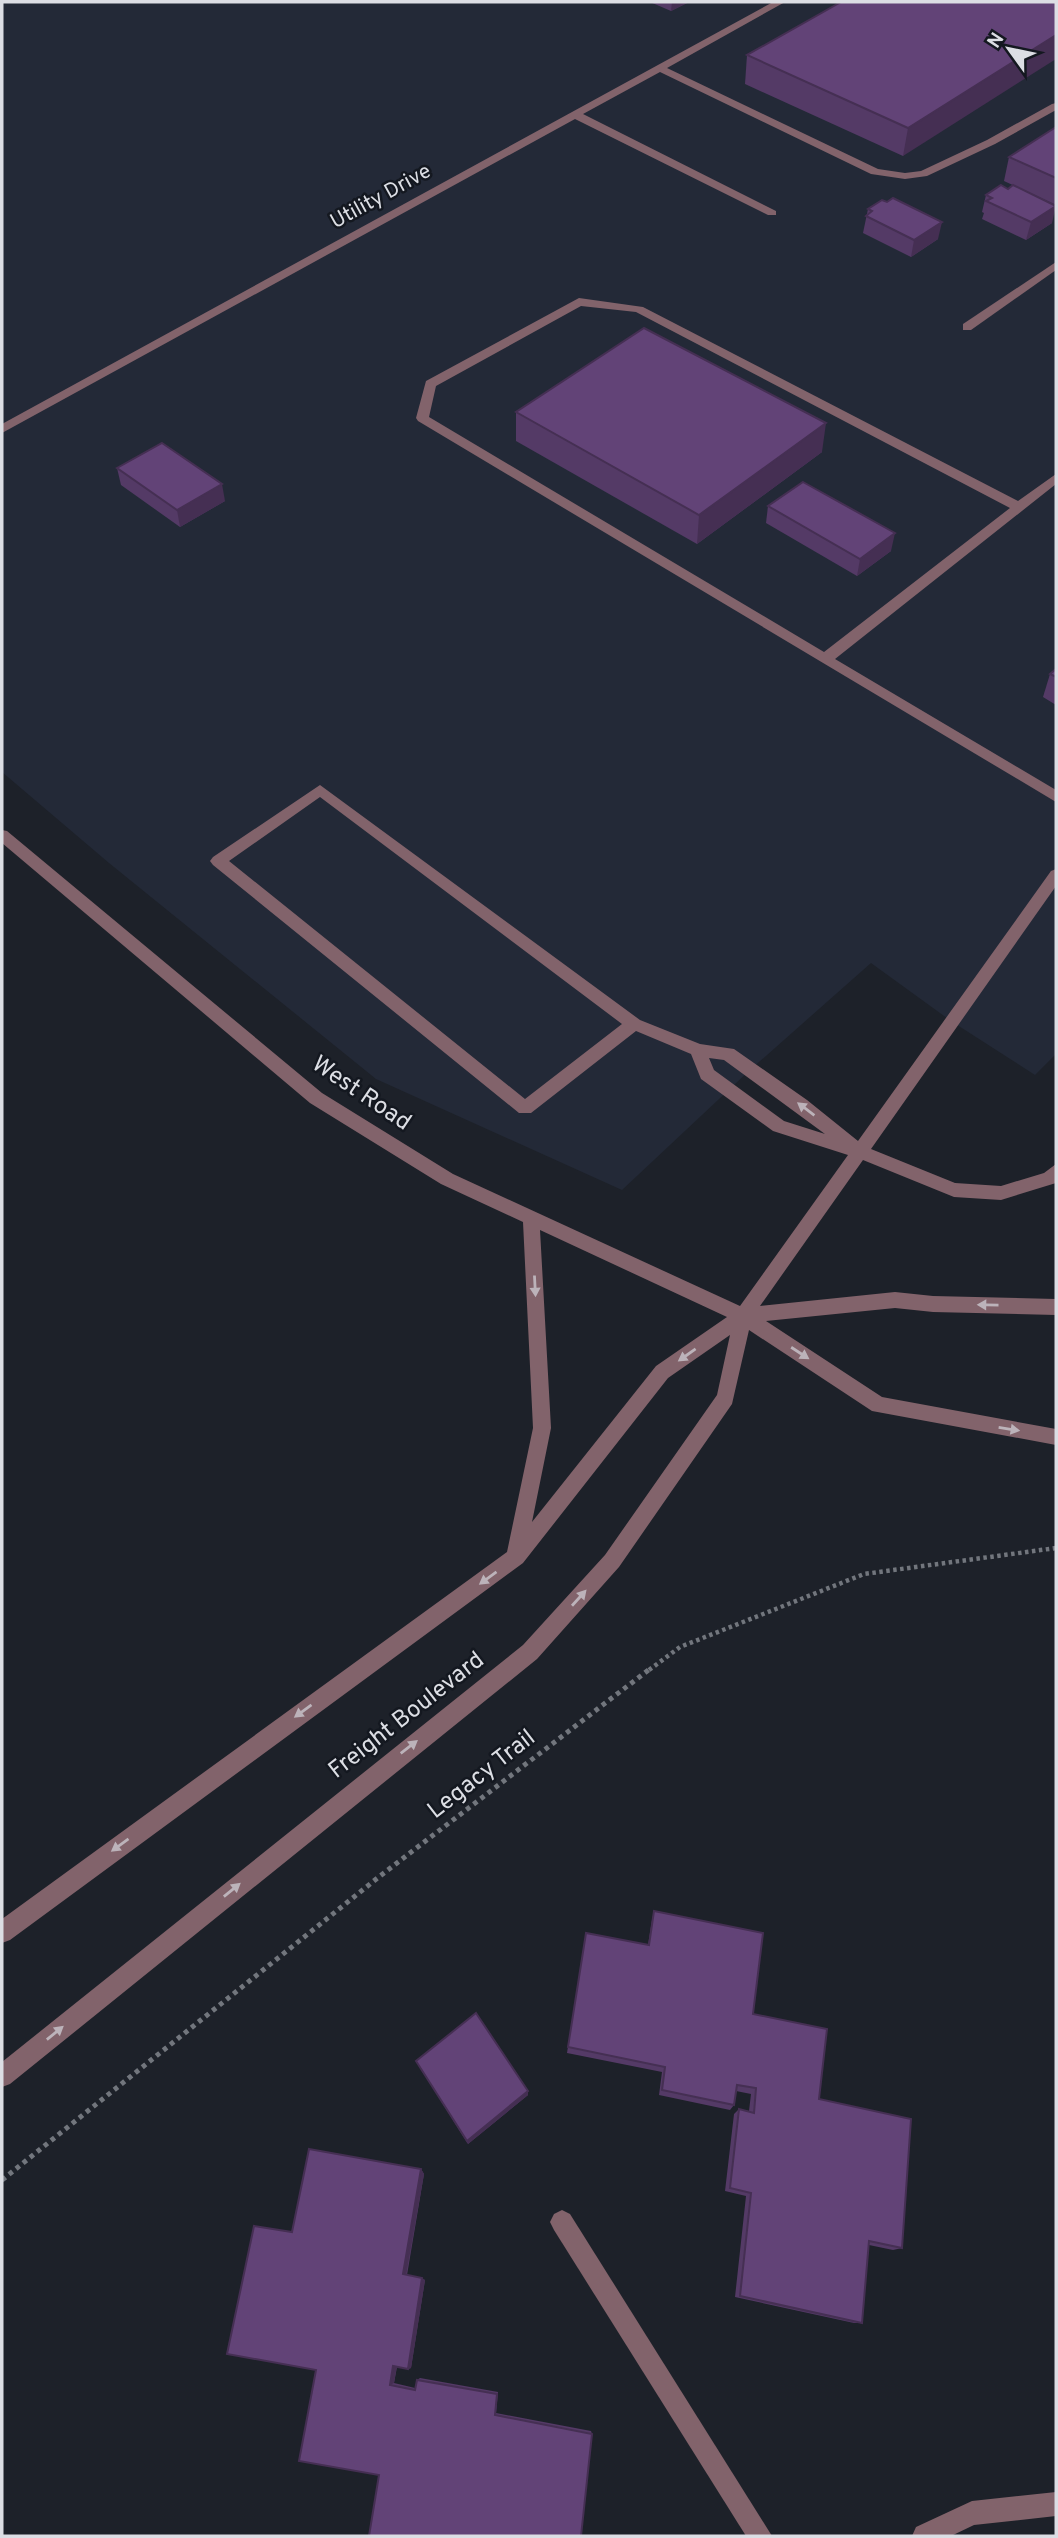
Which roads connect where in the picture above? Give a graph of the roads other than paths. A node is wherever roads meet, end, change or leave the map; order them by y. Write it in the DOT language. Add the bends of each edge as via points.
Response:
graph roads {
  1 [pos="780,2"];
  2 [pos="659,68"];
  3 [pos="1056,106"];
  4 [pos="574,114"];
  5 [pos="772,213"];
  6 [pos="1056,265"];
  7 [pos="967,327"];
  8 [pos="2,429"];
  9 [pos="1056,478"];
  10 [pos="1019,507"];
  11 [pos="825,659"];
  12 [pos="1056,797"];
  13 [pos="2,835"];
  14 [pos="1056,874"];
  15 [pos="634,1024"];
  16 [pos="698,1050"];
  17 [pos="859,1151"];
  18 [pos="1056,1171"];
  19 [pos="531,1218"];
  20 [pos="1056,1307"];
  21 [pos="743,1315"];
  22 [pos="1056,1437"];
  23 [pos="516,1557"];
  24 [pos="2,1932"];
  25 [pos="2,2076"];
  26 [pos="562,2222"];
  27 [pos="1056,2504"];
  28 [pos="760,2536"];
  29 [pos="925,2536"];
  1 -- 2 [label="lane, Utility Drive"];
  2 -- 3 [label="lane" via="875,172 905,176 923,174"];
  2 -- 4 [label="lane, Utility Drive"];
  4 -- 5 [label="lane"];
  4 -- 8 [label="lane, Utility Drive"];
  6 -- 7 [label="lane"];
  9 -- 10 [label="lane"];
  10 -- 11 [label="lane"];
  10 -- 11 [label="lane" via="639,309 579,302 430,384 422,418"];
  11 -- 12 [label="lane"];
  13 -- 19 [label="lane, West Road" via="316,1098 447,1179"];
  14 -- 17 [label="lane"];
  15 -- 15 [label="lane" via="320,790 218,861 525,1108"];
  15 -- 16 [label="lane"];
  17 -- 16 [label="lane, one-way" via="727,1054"];
  16 -- 17 [label="lane" via="707,1074 779,1126"];
  17 -- 18 [label="lane" via="954,1189 1000,1193 1049,1178"];
  17 -- 21 [label="lane"];
  19 -- 21 [label="lane, West Road"];
  19 -- 23 [label="lane, one-way" via="542,1428"];
  20 -- 21 [label="lane, one-way" via="895,1300"];
  21 -- 22 [label="lane, one-way" via="878,1405"];
  21 -- 23 [label="lane, one-way" via="662,1372"];
  25 -- 21 [label="lane, Freight Boulevard, one-way" via="530,1652 612,1562 726,1398"];
  23 -- 24 [label="lane, one-way"];
  26 -- 28 [label="lane"];
  27 -- 29 [label="lane" via="972,2514"];
}
